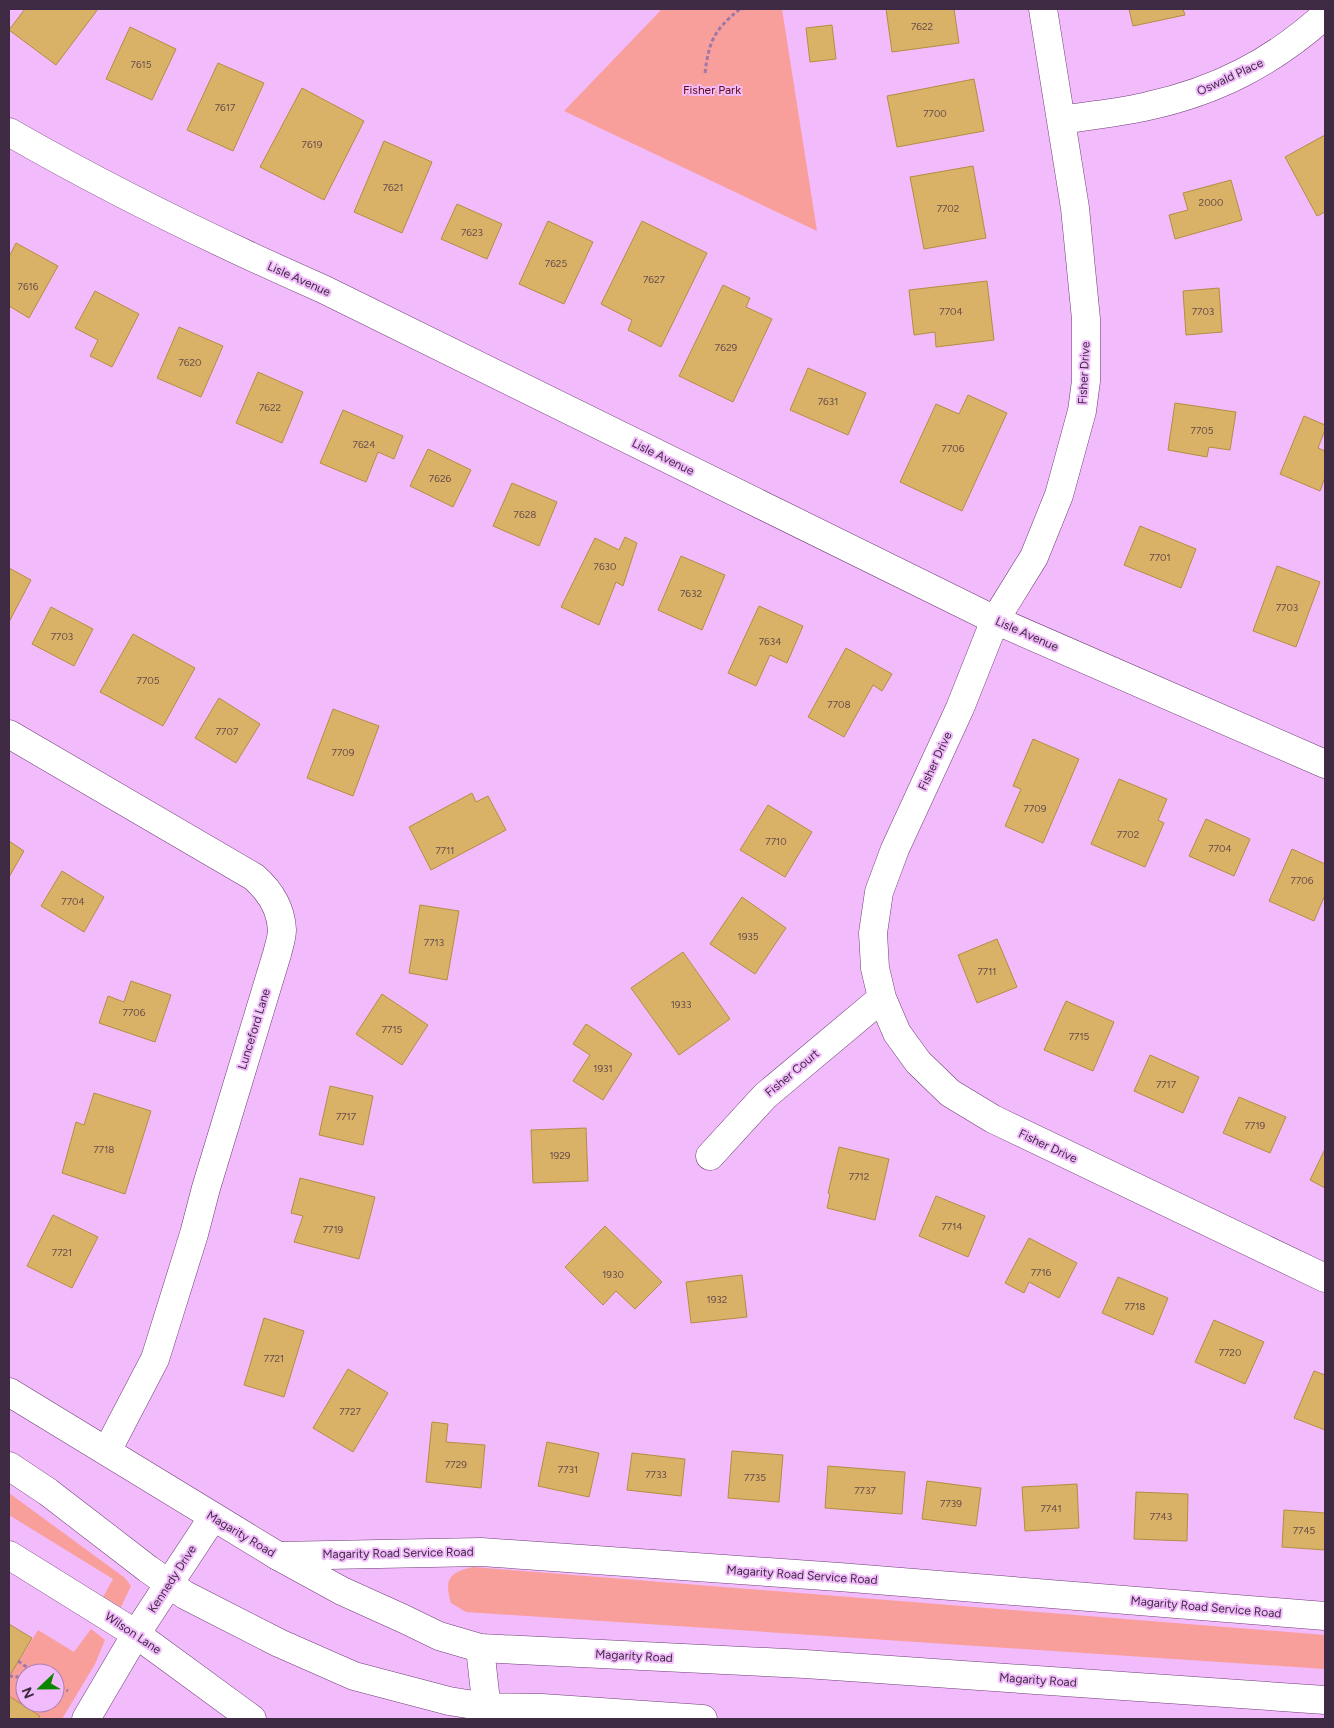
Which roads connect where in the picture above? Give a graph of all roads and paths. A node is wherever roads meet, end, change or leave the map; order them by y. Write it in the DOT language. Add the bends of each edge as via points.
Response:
graph roads {
  1 [pos="740,9"];
  2 [pos="1043,9"];
  3 [pos="1325,15"];
  4 [pos="705,73"];
  5 [pos="1062,120"];
  6 [pos="9,132"];
  7 [pos="995,620"];
  8 [pos="9,734"];
  9 [pos="1325,764"];
  10 [pos="882,998"];
  11 [pos="710,1156"];
  12 [pos="1325,1278"];
  13 [pos="9,1392"];
  14 [pos="107,1451"];
  15 [pos="9,1466"];
  16 [pos="213,1517"];
  17 [pos="9,1556"];
  18 [pos="278,1556"];
  19 [pos="169,1584"];
  20 [pos="1325,1616"];
  21 [pos="136,1634"];
  22 [pos="480,1648"];
  23 [pos="18,1661"];
  24 [pos="21,1663"];
  25 [pos="1325,1700"];
  26 [pos="487,1713"];
  27 [pos="86,1719"];
  28 [pos="252,1719"];
  29 [pos="703,1719"];
  1 -- 4 [label="path" via="714,36"];
  2 -- 5 [label="street, Fisher Drive"];
  3 -- 5 [label="street, Oswald Place" via="1301,37 1252,69 1200,92 1147,106"];
  5 -- 7 [label="street, Fisher Drive" via="1086,319 1086,381 1082,411 1058,495 1034,557"];
  6 -- 7 [label="street, Lisle Avenue" via="75,170"];
  7 -- 9 [label="street, Lisle Avenue"];
  7 -- 10 [label="street, Fisher Drive" via="879,892 873,933 875,968"];
  8 -- 14 [label="street, Lunceford Lane" via="254,877 268,889 277,905 282,930 155,1359"];
  10 -- 11 [label="street, Fisher Court" via="765,1096"];
  10 -- 12 [label="street, Fisher Drive" via="897,1033 918,1062 950,1093 992,1120"];
  13 -- 14 [label="street, Magarity Road"];
  14 -- 16 [label="street, Magarity Road"];
  15 -- 19 [label="street"];
  16 -- 18 [label="street, Magarity Road"];
  16 -- 19 [label="street, Kennedy Drive"];
  17 -- 21 [label="street, Wilson Lane"];
  18 -- 20 [label="street, Magarity Road Service Road" via="481,1552"];
  18 -- 22 [label="street, Magarity Road" via="342,1591 439,1636"];
  19 -- 21 [label="street, Kennedy Drive"];
  19 -- 26 [label="street" via="279,1643 354,1676"];
  21 -- 27 [label="street, Kennedy Drive"];
  21 -- 28 [label="street, Wilson Lane"];
  22 -- 25 [label="street, Magarity Road" via="805,1664"];
  22 -- 26 [label="street"];
  23 -- 24 [label="path"];
  26 -- 29 [label="street" via="542,1708"];
}
